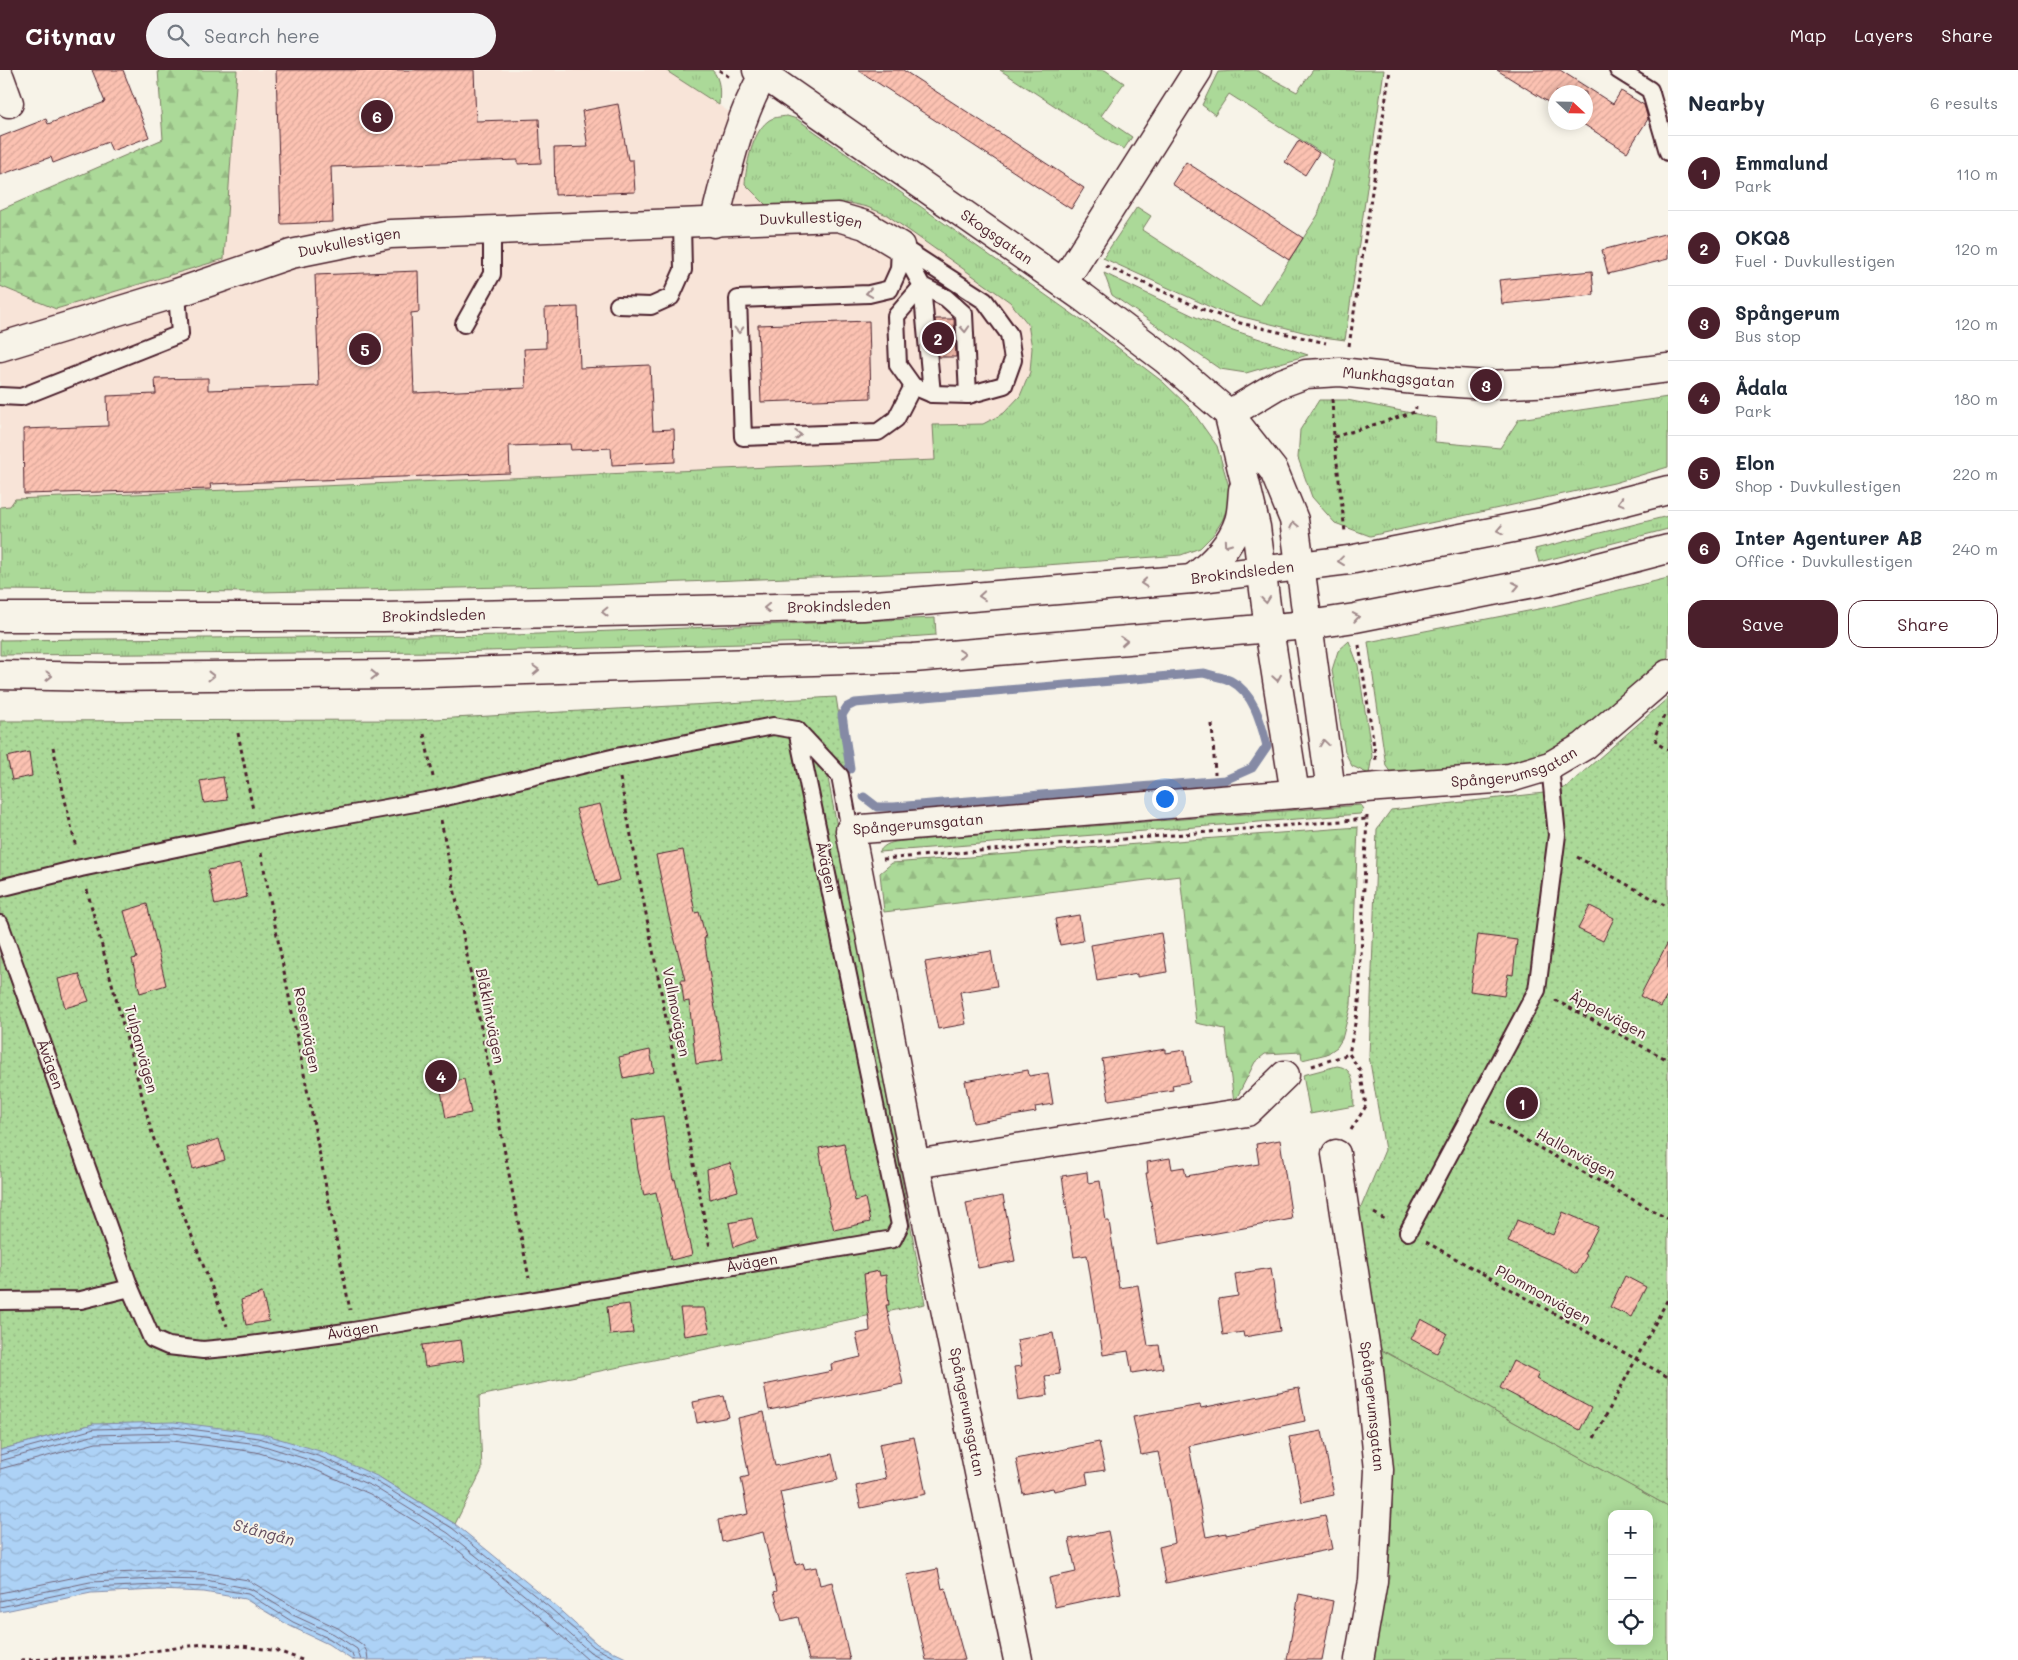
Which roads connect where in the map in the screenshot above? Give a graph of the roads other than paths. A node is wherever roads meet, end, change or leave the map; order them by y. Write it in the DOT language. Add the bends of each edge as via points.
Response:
graph roads {
  1 [pos="1198,70"];
  2 [pos="1618,70"];
  3 [pos="760,72"];
  4 [pos="0,78"];
  5 [pos="9,103"];
  6 [pos="1668,152"];
  7 [pos="714,223"];
  8 [pos="682,224"];
  9 [pos="492,231"];
  10 [pos="900,246"];
  11 [pos="1063,283"];
  12 [pos="922,286"];
  13 [pos="178,293"];
  14 [pos="618,305"];
  15 [pos="464,324"];
  16 [pos="0,347"];
  17 [pos="1668,368"];
  18 [pos="913,386"];
  19 [pos="932,394"];
  20 [pos="968,395"];
  21 [pos="0,396"];
  22 [pos="1229,414"];
  23 [pos="1244,481"];
  24 [pos="1668,490"];
  25 [pos="1668,549"];
  26 [pos="1301,566"];
  27 [pos="1262,571"];
  28 [pos="1192,579"];
  29 [pos="0,616"];
  30 [pos="1308,625"];
  31 [pos="1270,629"];
  32 [pos="1668,674"];
  33 [pos="0,676"];
  34 [pos="797,730"];
  35 [pos="1550,766"];
  36 [pos="1331,791"];
  37 [pos="1295,794"];
  38 [pos="850,830"];
  39 [pos="0,888"];
  40 [pos="0,924"];
  41 [pos="1285,1075"];
  42 [pos="1336,1154"];
  43 [pos="916,1164"];
  44 [pos="1408,1232"];
  45 [pos="130,1288"];
  46 [pos="0,1301"];
  47 [pos="1018,1660"];
  48 [pos="1359,1660"];
  1 -- 11 [label="street"];
  2 -- 6 [label="lane" via="1650,90"];
  3 -- 7 [label="street" via="740,126"];
  3 -- 11 [label="street, Skogsgatan"];
  4 -- 5 [label="street"];
  7 -- 8 [label="street, Duvkullestigen"];
  7 -- 10 [label="street, Duvkullestigen" via="838,218 865,224"];
  8 -- 9 [label="street, Duvkullestigen"];
  8 -- 14 [label="lane" via="683,270 672,297 651,306"];
  9 -- 13 [label="street, Duvkullestigen" via="390,234 292,254"];
  9 -- 15 [label="lane" via="492,274"];
  10 -- 12 [label="lane"];
  10 -- 18 [label="lane, one-way" via="899,269 890,289 870,294 738,299 743,437 878,432 896,419"];
  10 -- 20 [label="lane" via="984,301 1009,334 1013,360 1004,385"];
  11 -- 22 [label="street, Skogsgatan" via="1166,360"];
  12 -- 18 [label="lane" via="896,316 898,365"];
  12 -- 19 [label="lane"];
  12 -- 20 [label="lane, one-way" via="946,298 964,314"];
  13 -- 16 [label="street, Duvkullestigen"];
  13 -- 21 [label="lane" via="180,334 21,398"];
  17 -- 22 [label="street, Munkhagsgatan" via="1556,382 1486,385 1340,372 1306,374 1279,384"];
  18 -- 19 [label="lane"];
  19 -- 20 [label="lane"];
  22 -- 23 [label="street"];
  26 -- 22 [label="street, Skogsgatan, one-way" via="1294,520 1274,470"];
  23 -- 27 [label="street" via="1256,528"];
  23 -- 28 [label="street, one-way" via="1240,520 1230,540 1212,564"];
  24 -- 26 [label="street, Brokindsleden, one-way" via="1548,521 1349,560"];
  30 -- 25 [label="street, one-way" via="1550,580"];
  26 -- 27 [label="street, Brokindsleden"];
  26 -- 30 [label="street, Skogsgatan"];
  27 -- 28 [label="street, Brokindsleden"];
  27 -- 31 [label="street, one-way"];
  28 -- 29 [label="street, Brokindsleden, one-way" via="863,606 384,617"];
  30 -- 31 [label="street"];
  36 -- 30 [label="street, one-way"];
  33 -- 31 [label="street, one-way" via="397,674 913,658"];
  31 -- 37 [label="street, one-way"];
  32 -- 35 [label="street, Spångerumsgatan" via="1584,746"];
  34 -- 38 [label="lane" via="840,776"];
  34 -- 39 [label="lane" via="773,726 437,799 257,831"];
  34 -- 45 [label="lane, Åvägen" via="900,1225 893,1239 354,1331 236,1348 203,1350 168,1346 152,1339"];
  35 -- 36 [label="street, Spångerumsgatan" via="1510,778"];
  35 -- 44 [label="lane" via="1556,853 1537,990"];
  36 -- 37 [label="street, Spångerumsgatan"];
  37 -- 38 [label="street, Spångerumsgatan"];
  38 -- 43 [label="street, Spångerumsgatan"];
  40 -- 45 [label="lane, Åvägen"];
  41 -- 43 [label="street" via="1246,1112"];
  42 -- 48 [label="street, Spångerumsgatan" via="1369,1370 1379,1470 1373,1581"];
  43 -- 47 [label="street, Spångerumsgatan"];
  45 -- 46 [label="lane" via="81,1300"];
}
